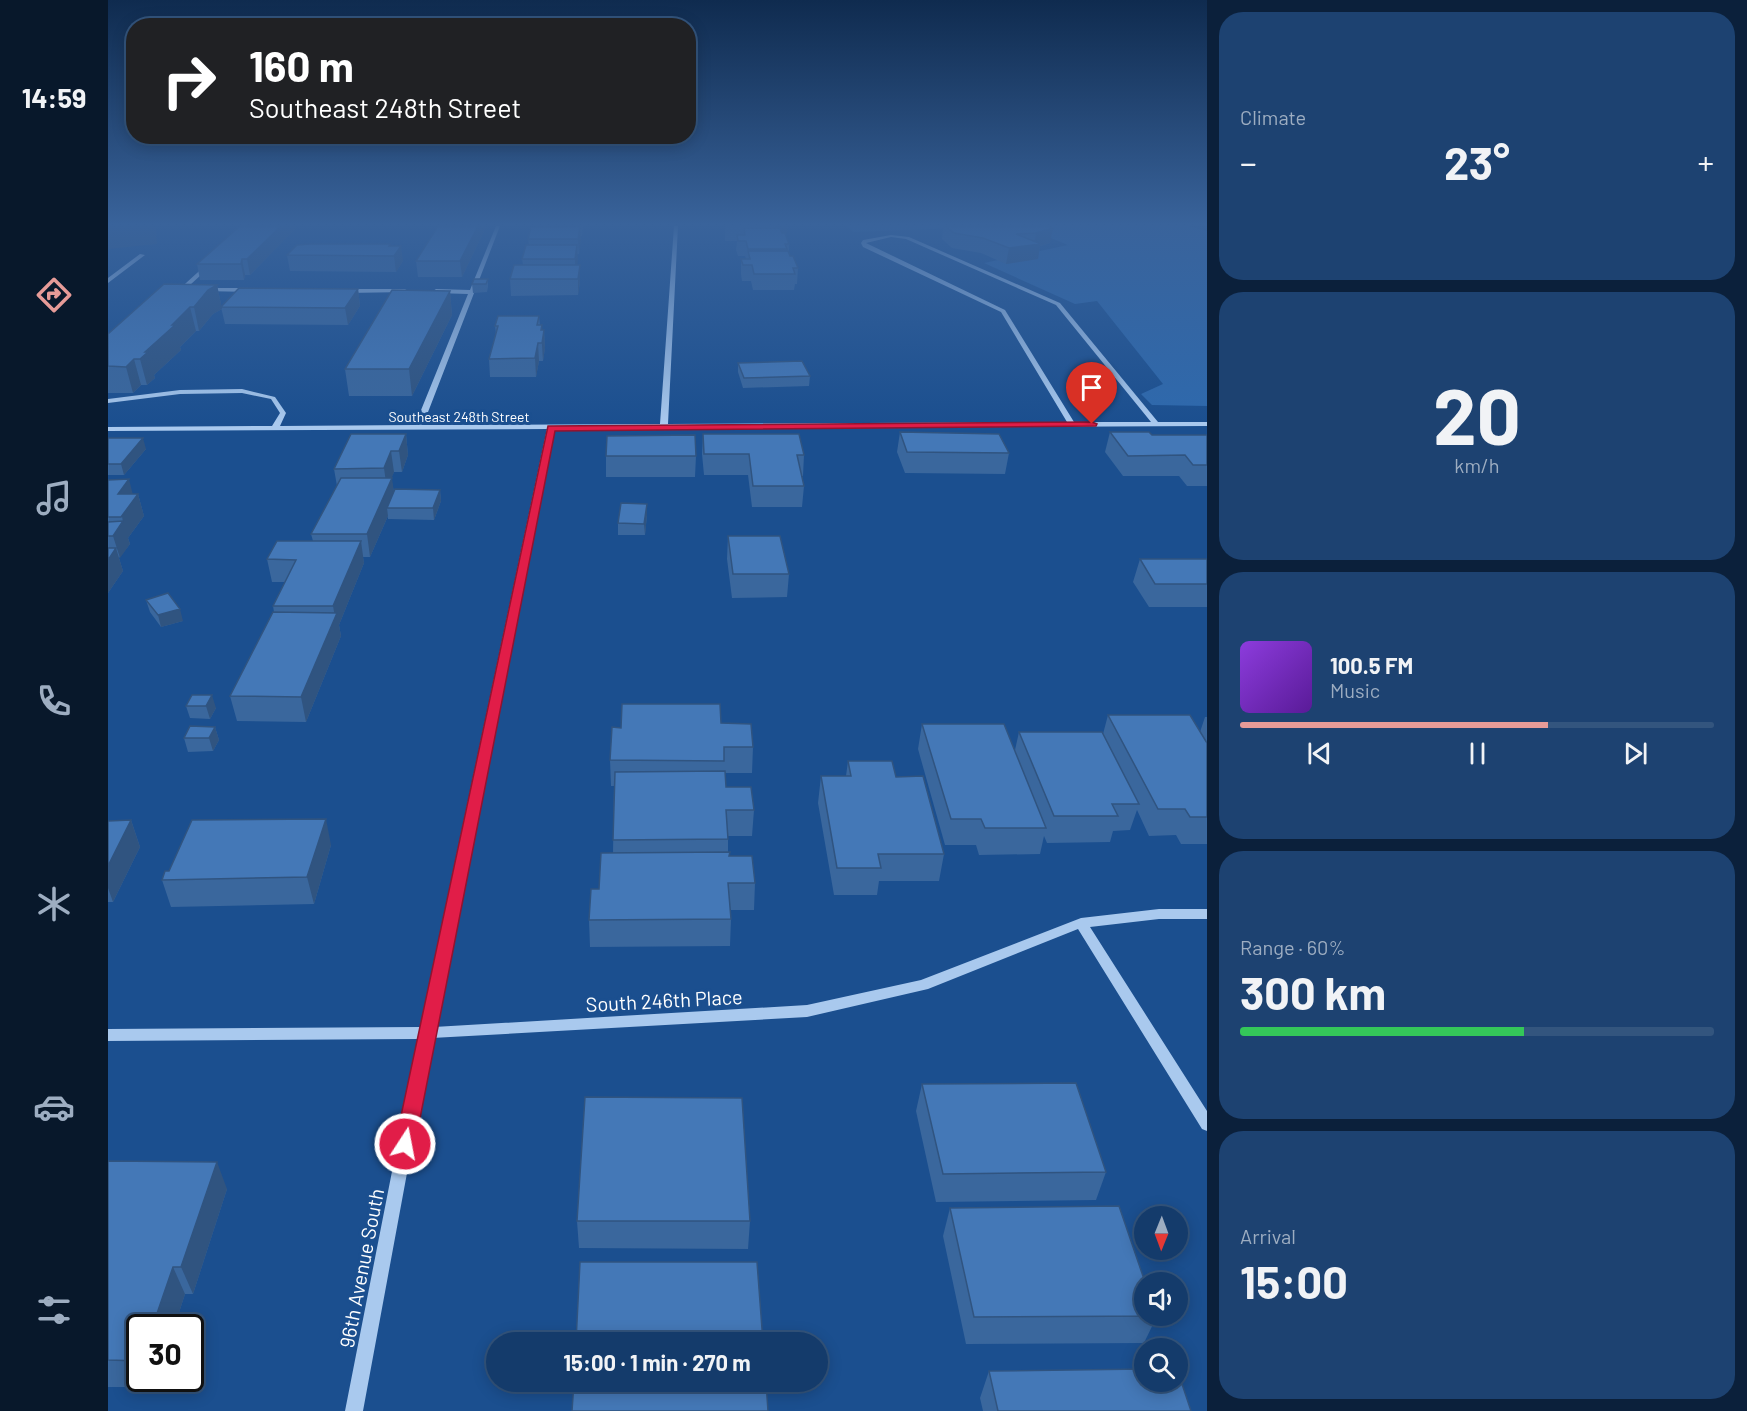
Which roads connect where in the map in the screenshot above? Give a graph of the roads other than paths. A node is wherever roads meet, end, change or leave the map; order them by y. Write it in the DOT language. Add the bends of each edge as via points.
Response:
graph roads {
  1 [pos="180,292"];
  2 [pos="464,292"];
  3 [pos="471,292"];
  4 [pos="672,292"];
  5 [pos="962,292"];
  6 [pos="1030,292"];
  7 [pos="173,297"];
  8 [pos="108,401"];
  9 [pos="1071,424"];
  10 [pos="1156,424"];
  11 [pos="1207,424"];
  12 [pos="664,425"];
  13 [pos="275,428"];
  14 [pos="418,428"];
  15 [pos="551,428"];
  16 [pos="108,429"];
  17 [pos="1207,914"];
  18 [pos="1081,924"];
  19 [pos="426,1033"];
  20 [pos="108,1035"];
  21 [pos="1207,1124"];
  22 [pos="354,1411"];
  1 -- 7 [label="street"];
  2 -- 3 [label="street"];
  3 -- 14 [label="street"];
  4 -- 12 [label="street"];
  5 -- 9 [label="street" via="1003,311"];
  6 -- 10 [label="street" via="1058,304"];
  8 -- 13 [label="street" via="180,392 242,391 273,398 283,413"];
  9 -- 10 [label="street, Southeast 248th Street"];
  9 -- 12 [label="street, Southeast 248th Street"];
  10 -- 11 [label="street, Southeast 248th Street"];
  12 -- 15 [label="street, Southeast 248th Street"];
  13 -- 14 [label="street, Southeast 248th Street"];
  13 -- 16 [label="street, Southeast 248th Street"];
  14 -- 15 [label="street, Southeast 248th Street"];
  15 -- 19 [label="street, 96th Avenue South"];
  17 -- 18 [label="street, South 246th Place" via="1159,914"];
  18 -- 19 [label="street, South 246th Place" via="923,985 807,1011"];
  18 -- 21 [label="street"];
  19 -- 20 [label="street, South 246th Place"];
  19 -- 22 [label="street, 96th Avenue South"];
}
